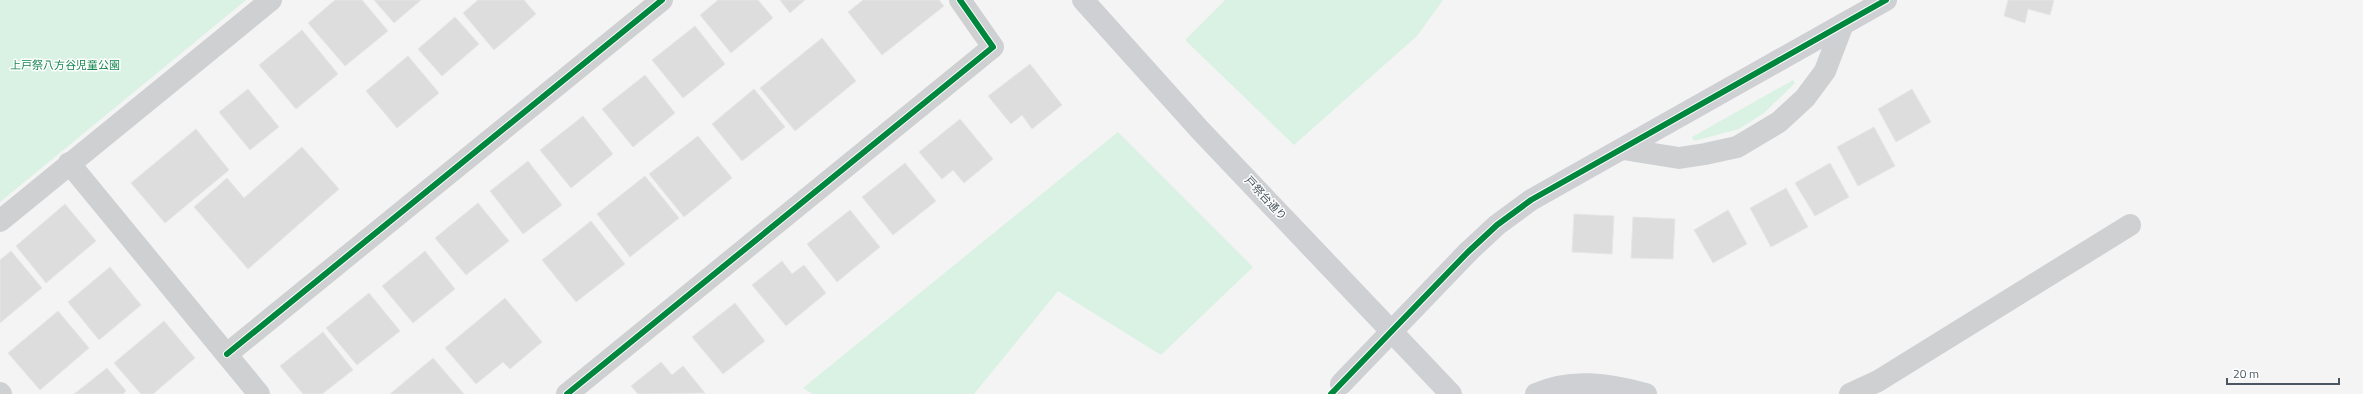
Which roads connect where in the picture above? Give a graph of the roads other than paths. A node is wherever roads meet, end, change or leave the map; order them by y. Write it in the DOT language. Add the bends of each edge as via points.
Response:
graph roads {
  1 [pos="271,0"];
  2 [pos="662,0"];
  3 [pos="960,0"];
  4 [pos="1084,0"];
  5 [pos="1886,0"];
  6 [pos="1843,24"];
  7 [pos="1623,149"];
  8 [pos="69,163"];
  9 [pos="0,221"];
  10 [pos="2130,225"];
  11 [pos="226,354"];
  12 [pos="1336,389"];
  13 [pos="260,394"];
  14 [pos="567,394"];
  15 [pos="1451,394"];
  16 [pos="1536,394"];
  17 [pos="1646,394"];
  18 [pos="1850,394"];
  1 -- 8 [label="street"];
  2 -- 11 [label="street"];
  3 -- 14 [label="street" via="993,47"];
  4 -- 15 [label="street, 戸祭台通り" via="1200,130"];
  5 -- 6 [label="street"];
  6 -- 7 [label="street"];
  6 -- 7 [label="street" via="1825,72 1804,98 1779,122 1749,140 1737,146 1679,158"];
  7 -- 12 [label="street, bridge" via="1531,200 1497,225"];
  8 -- 9 [label="street"];
  8 -- 11 [label="street"];
  10 -- 18 [label="street" via="1878,382"];
  11 -- 13 [label="street"];
  16 -- 17 [label="street" via="1567,385 1593,384"];
}
